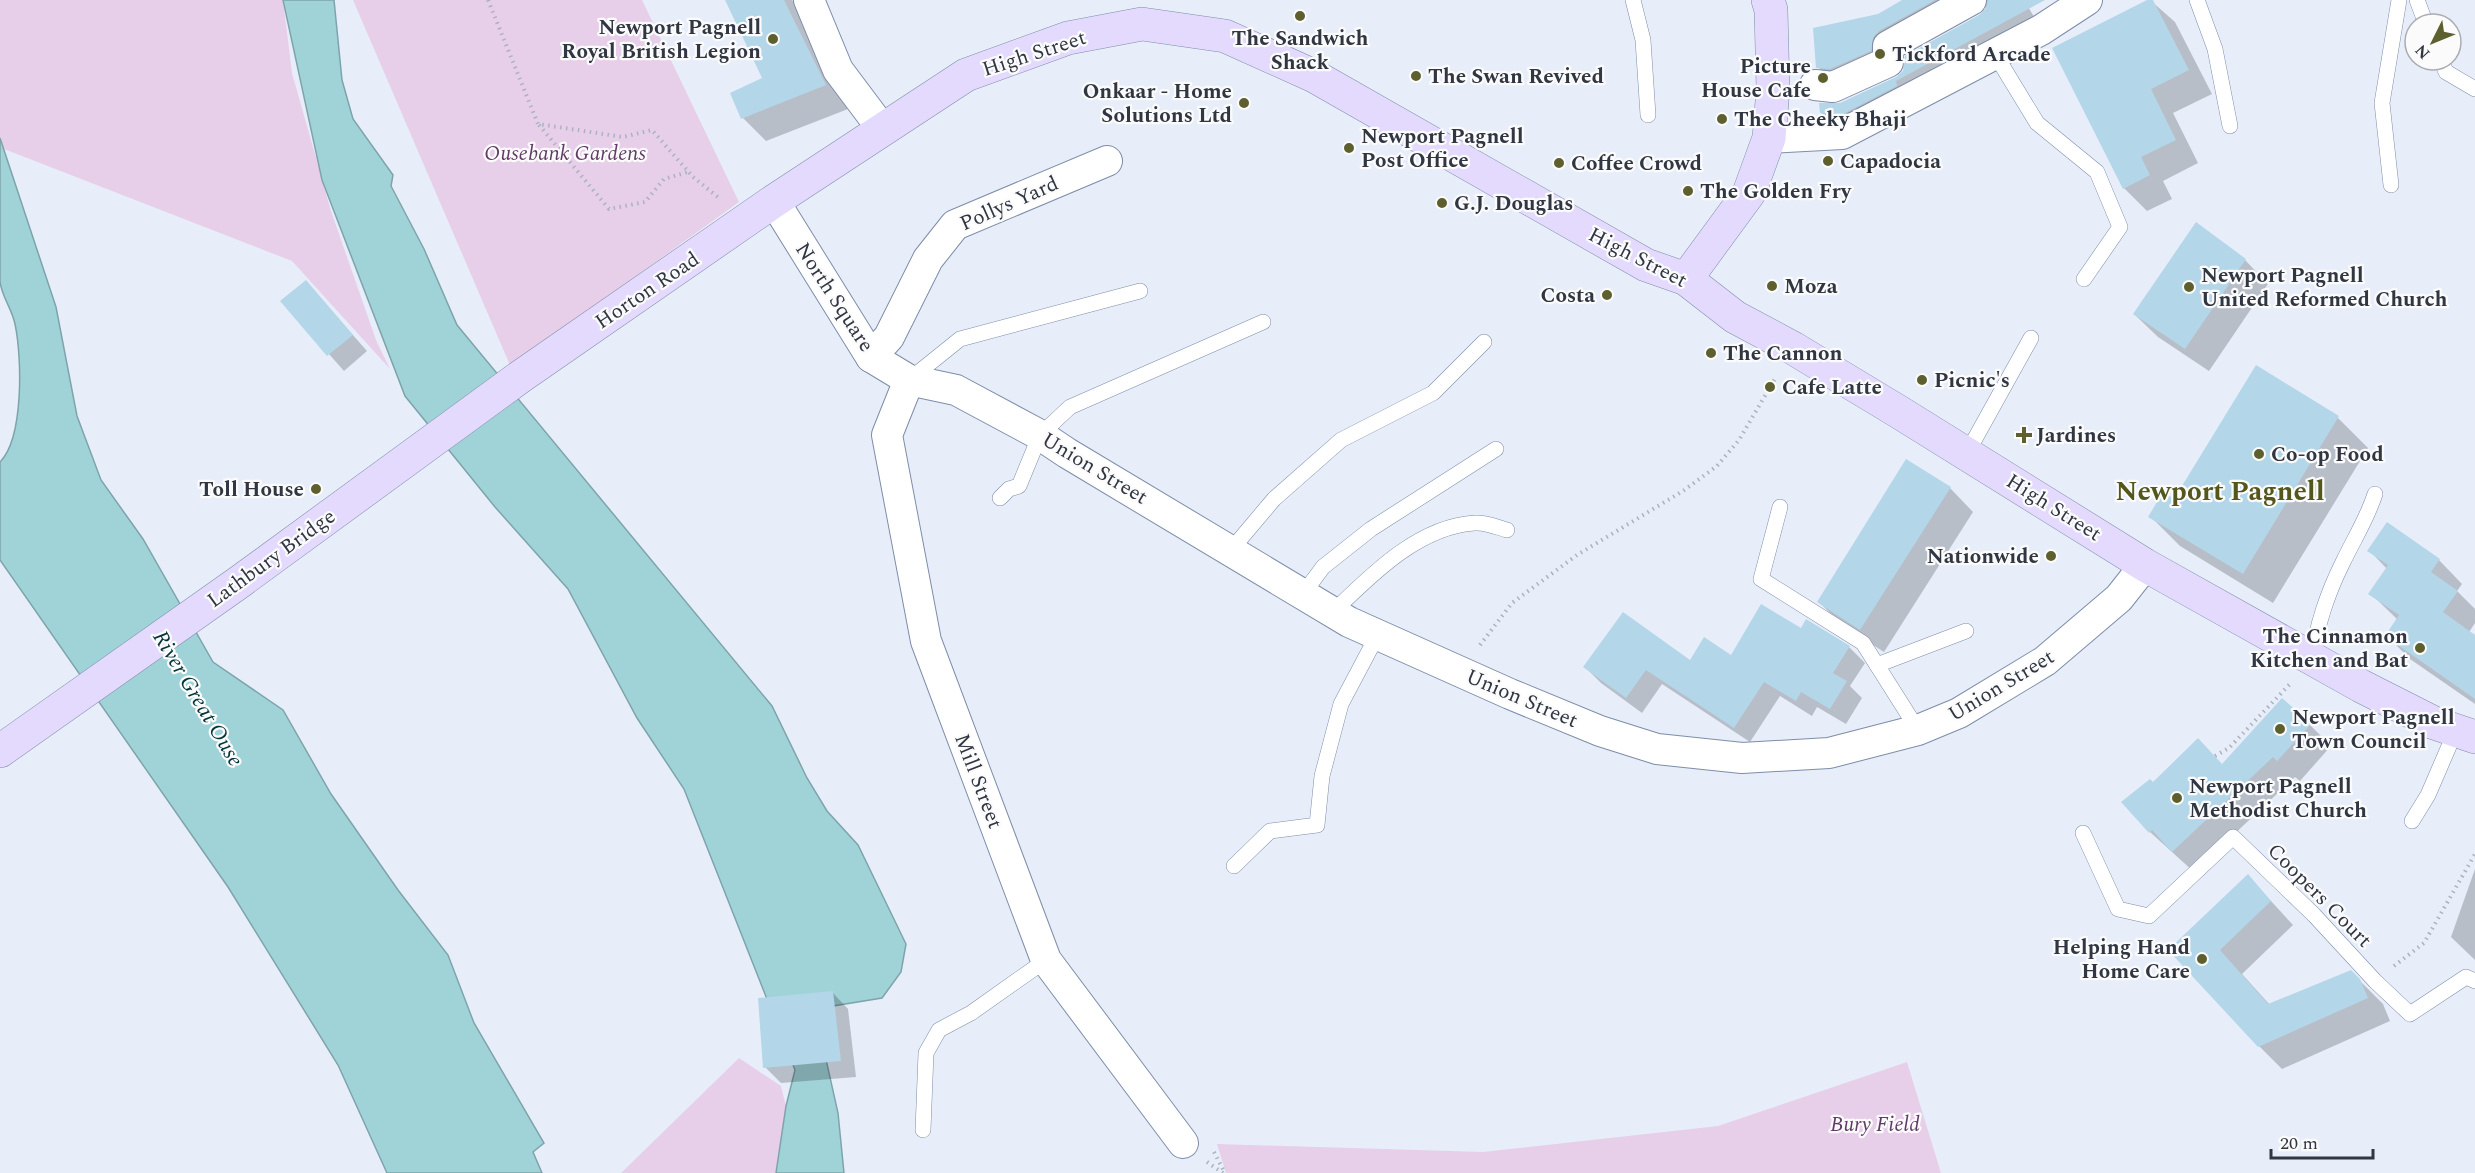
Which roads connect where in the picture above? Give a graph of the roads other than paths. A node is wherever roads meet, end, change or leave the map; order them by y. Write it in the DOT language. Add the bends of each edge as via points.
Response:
graph roads {
  1 [pos="810,0"];
  2 [pos="1634,0"];
  3 [pos="1768,0"];
  4 [pos="1971,0"];
  5 [pos="2087,0"];
  6 [pos="2197,0"];
  7 [pos="2399,0"];
  8 [pos="1995,54"];
  9 [pos="2446,72"];
  10 [pos="1815,85"];
  11 [pos="2475,89"];
  12 [pos="1648,115"];
  13 [pos="2230,126"];
  14 [pos="883,130"];
  15 [pos="1769,138"];
  16 [pos="1107,161"];
  17 [pos="2391,185"];
  18 [pos="774,201"];
  19 [pos="1686,279"];
  20 [pos="2084,279"];
  21 [pos="1140,291"];
  22 [pos="1263,322"];
  23 [pos="2031,338"];
  24 [pos="1484,342"];
  25 [pos="871,357"];
  26 [pos="520,377"];
  27 [pos="909,380"];
  28 [pos="1040,435"];
  29 [pos="1496,449"];
  30 [pos="1967,453"];
  31 [pos="2375,494"];
  32 [pos="1000,498"];
  33 [pos="1780,507"];
  34 [pos="1507,530"];
  35 [pos="1230,550"];
  36 [pos="2145,565"];
  37 [pos="1303,594"];
  38 [pos="1333,612"];
  39 [pos="1966,631"];
  40 [pos="1377,636"];
  41 [pos="2313,659"];
  42 [pos="1877,665"];
  43 [pos="1918,730"];
  44 [pos="2465,734"];
  45 [pos="11,743"];
  46 [pos="2412,821"];
  47 [pos="2083,833"];
  48 [pos="1234,866"];
  49 [pos="1046,960"];
  50 [pos="2475,981"];
  51 [pos="923,1130"];
  52 [pos="1183,1143"];
  1 -- 14 [label="street" via="838,70"];
  2 -- 12 [label="lane" via="1643,40"];
  3 -- 15 [label="main road" via="1773,89"];
  4 -- 10 [label="street" via="1888,46 1888,62 1833,87"];
  5 -- 8 [label="street"];
  6 -- 13 [label="lane" via="2215,49"];
  7 -- 17 [label="lane" via="2382,103"];
  8 -- 15 [label="street" via="1842,134"];
  8 -- 20 [label="lane" via="2037,123 2097,172 2120,227"];
  9 -- 11 [label="lane"];
  14 -- 18 [label="main road, High Street"];
  14 -- 19 [label="main road, High Street" via="966,75 1068,38 1142,24 1225,36 1314,76 1646,265"];
  15 -- 19 [label="main road" via="1749,193"];
  16 -- 25 [label="street, Pollys Yard" via="955,225 928,260 889,337"];
  18 -- 25 [label="street, North Square"];
  18 -- 26 [label="main road, Horton Road"];
  19 -- 30 [label="main road, High Street" via="1735,317"];
  21 -- 27 [label="lane" via="960,339"];
  22 -- 28 [label="lane" via="1070,407"];
  23 -- 30 [label="lane"];
  24 -- 35 [label="lane" via="1433,393 1341,440 1274,500"];
  25 -- 27 [label="street, North Square"];
  26 -- 45 [label="main road, Lathbury Bridge"];
  27 -- 28 [label="street, Union Street" via="956,390"];
  27 -- 49 [label="street, Mill Street" via="887,435 926,641"];
  28 -- 32 [label="lane" via="1019,486"];
  28 -- 35 [label="street, Union Street"];
  29 -- 37 [label="lane" via="1371,529 1323,567"];
  30 -- 36 [label="main road, High Street"];
  31 -- 41 [label="lane" via="2326,605 2314,637"];
  33 -- 42 [label="lane" via="1761,579 1863,642"];
  34 -- 38 [label="lane" via="1477,523 1446,528 1402,550"];
  35 -- 37 [label="street, Union Street"];
  36 -- 41 [label="main road, High Street"];
  36 -- 43 [label="street, Union Street" via="2119,598 2046,661 1959,713"];
  37 -- 38 [label="street, Union Street"];
  38 -- 40 [label="street, Union Street"];
  39 -- 42 [label="lane"];
  40 -- 43 [label="street, Union Street" via="1600,732 1657,749 1742,758 1829,753"];
  40 -- 48 [label="lane" via="1341,704 1322,776 1317,825 1270,831"];
  41 -- 44 [label="main road, High Street" via="2434,723"];
  42 -- 43 [label="lane"];
  44 -- 46 [label="lane"];
  47 -- 50 [label="lane, Coopers Court" via="2118,909 2149,916 2233,837 2410,1014 2466,977"];
  49 -- 51 [label="lane" via="971,1013 939,1030 926,1053"];
  49 -- 52 [label="street, Mill Street"];
}
